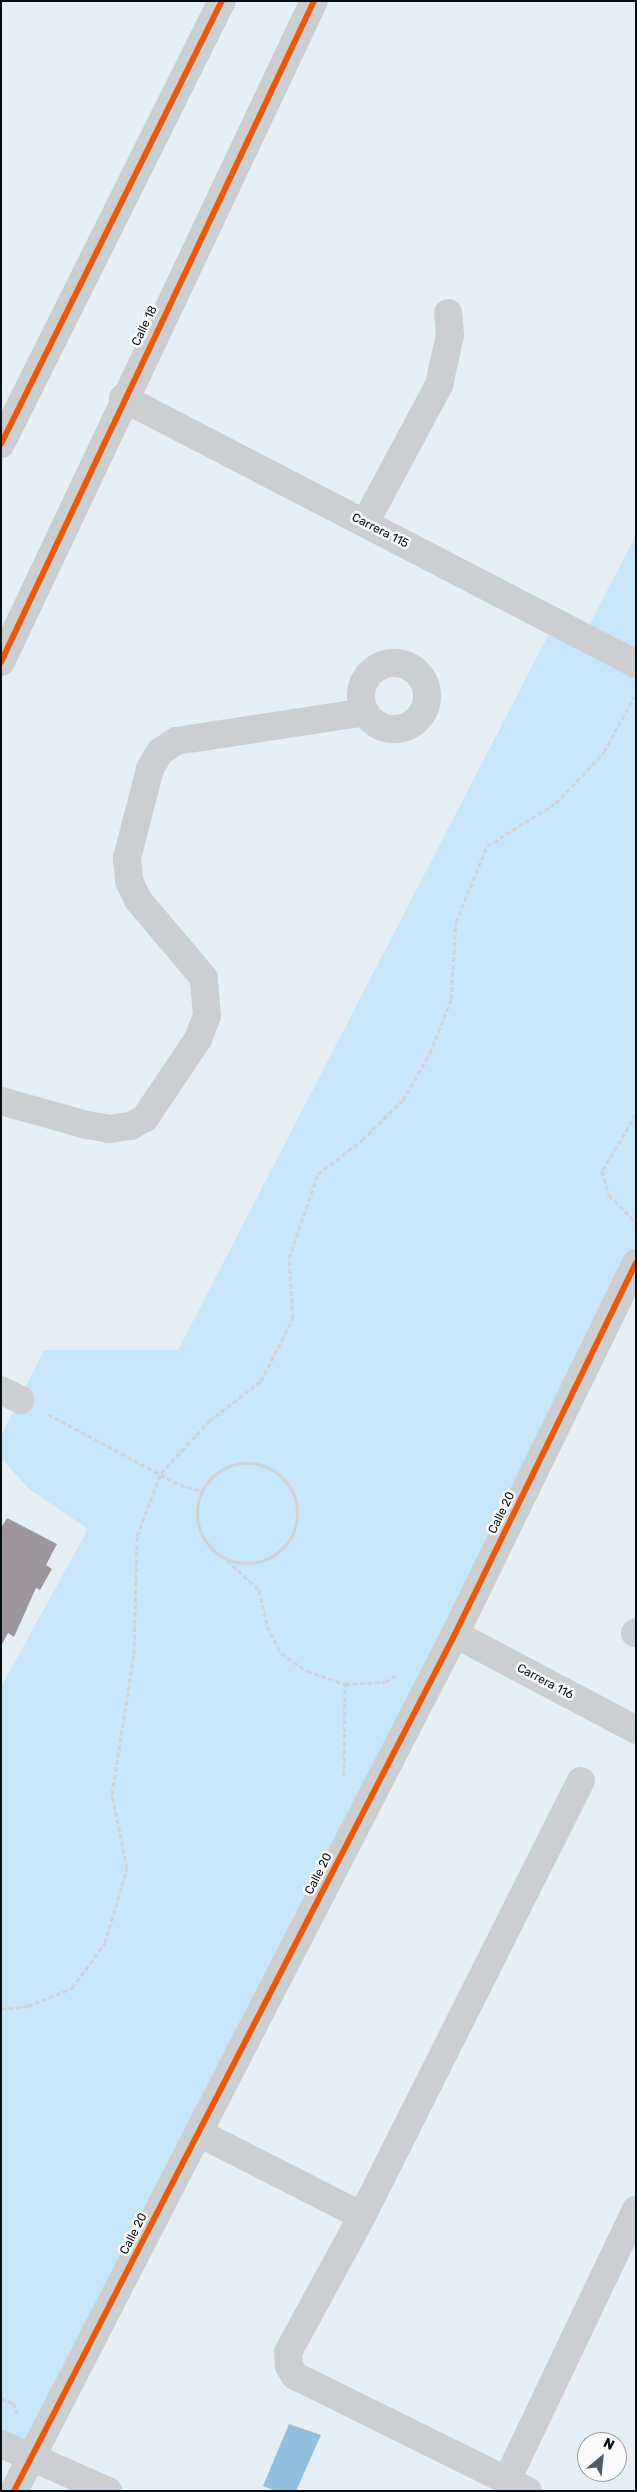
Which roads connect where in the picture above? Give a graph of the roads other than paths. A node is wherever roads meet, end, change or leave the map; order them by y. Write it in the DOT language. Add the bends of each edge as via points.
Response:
graph roads {
  1 [pos="222,1"];
  2 [pos="314,1"];
  3 [pos="448,313"];
  4 [pos="123,398"];
  5 [pos="1,444"];
  6 [pos="365,523"];
  7 [pos="1,662"];
  8 [pos="636,664"];
  9 [pos="365,712"];
  10 [pos="1,1101"];
  11 [pos="636,1263"];
  12 [pos="455,1634"];
  13 [pos="636,1730"];
  14 [pos="581,1781"];
  15 [pos="199,2133"];
  16 [pos="636,2210"];
  17 [pos="362,2216"];
  18 [pos="1,2444"];
  19 [pos="32,2458"];
  20 [pos="517,2486"];
  21 [pos="14,2491"];
  22 [pos="108,2491"];
  1 -- 5 [label="street"];
  2 -- 4 [label="street, Calle 18"];
  3 -- 6 [label="street" via="450,335 439,385"];
  4 -- 6 [label="street, Carrera 115"];
  4 -- 7 [label="street, Calle 18"];
  6 -- 8 [label="street, Carrera 115"];
  9 -- 10 [label="street" via="176,741 160,752 150,769 127,858 129,881 138,900 204,978 207,1016 198,1039 145,1118 131,1126 109,1129 87,1125"];
  11 -- 12 [label="street, Calle 20"];
  12 -- 13 [label="street, Carrera 116"];
  12 -- 15 [label="street, Calle 20"];
  14 -- 17 [label="street"];
  15 -- 17 [label="street"];
  15 -- 19 [label="street, Calle 20"];
  16 -- 20 [label="street"];
  17 -- 20 [label="street" via="293,2339 289,2366 295,2376"];
  18 -- 19 [label="street"];
  19 -- 21 [label="street, Calle 20"];
  19 -- 22 [label="street"];
}
